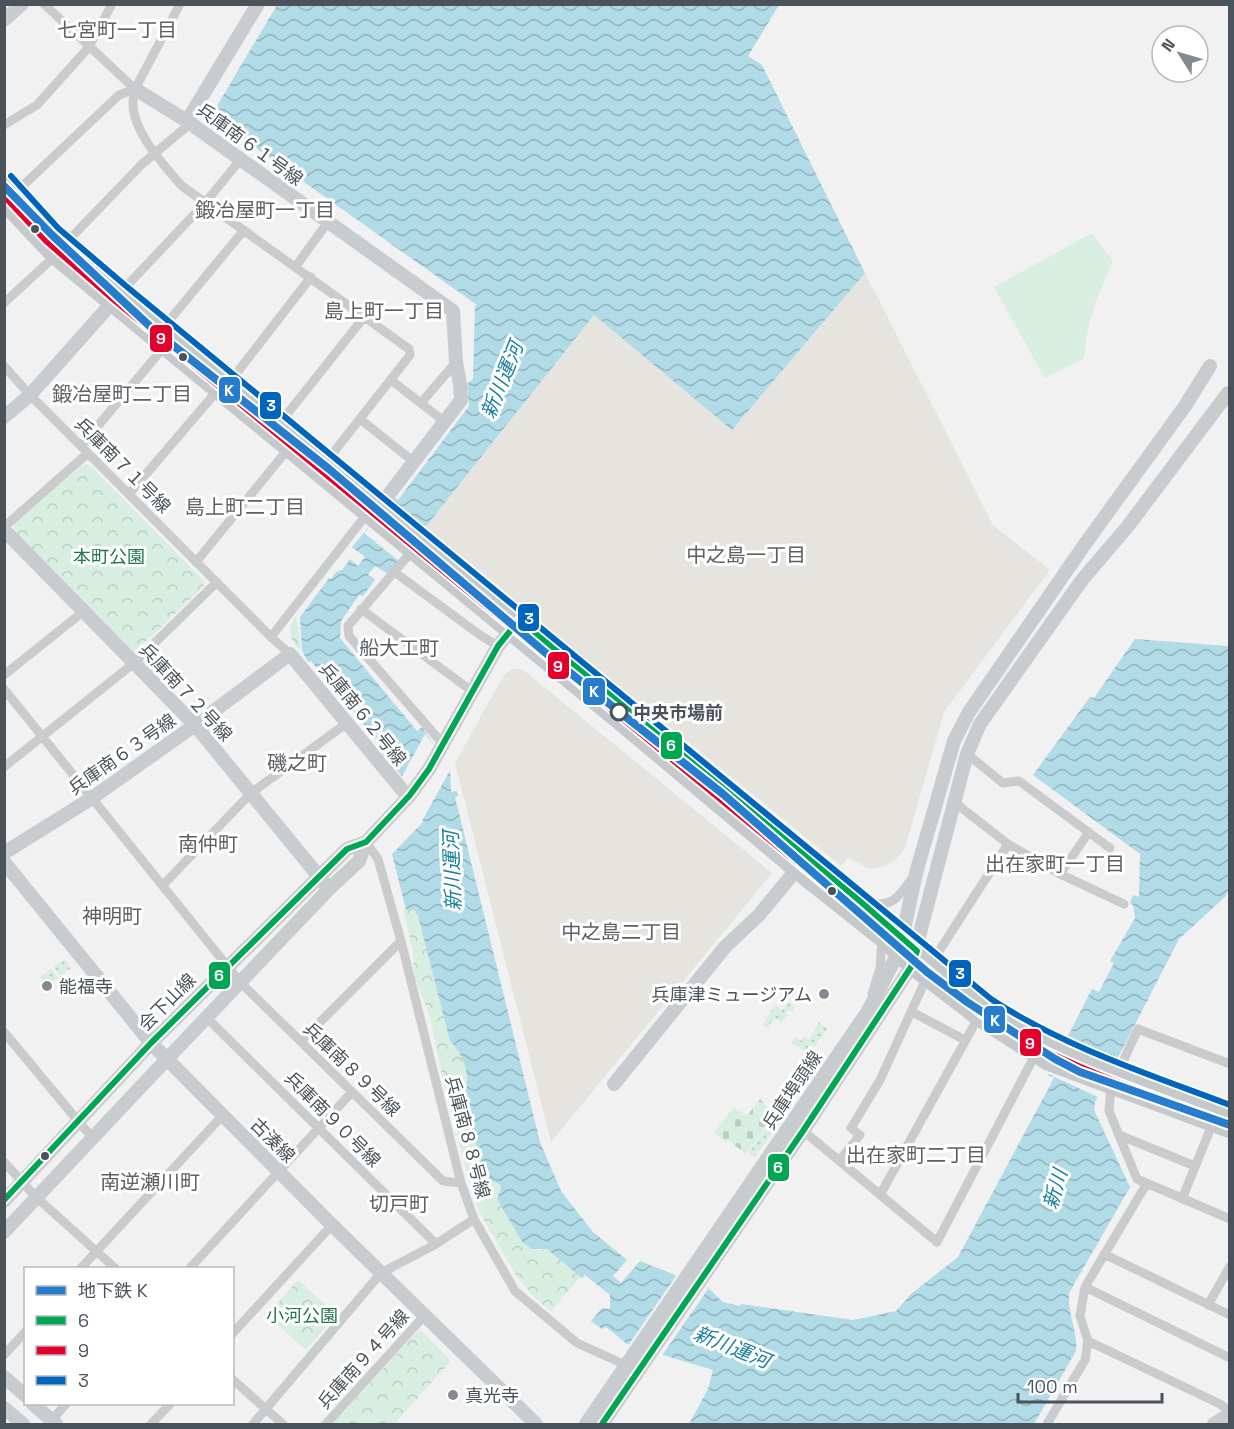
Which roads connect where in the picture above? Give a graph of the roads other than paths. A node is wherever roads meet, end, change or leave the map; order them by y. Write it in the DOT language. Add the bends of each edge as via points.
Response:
graph roads {
  1 [pos="22,4"];
  2 [pos="44,4"];
  3 [pos="112,4"];
  4 [pos="180,4"];
  5 [pos="256,5"];
  6 [pos="4,20"];
  7 [pos="89,47"];
  8 [pos="135,88"];
  9 [pos="188,121"];
  10 [pos="4,125"];
  11 [pos="155,153"];
  12 [pos="241,159"];
  13 [pos="8,193"];
  14 [pos="205,203"];
  15 [pos="328,222"];
  16 [pos="244,231"];
  17 [pos="64,245"];
  18 [pos="54,257"];
  19 [pos="296,266"];
  20 [pos="311,278"];
  21 [pos="116,298"];
  22 [pos="4,303"];
  23 [pos="365,316"];
  24 [pos="163,328"];
  25 [pos="164,347"];
  26 [pos="456,362"];
  27 [pos="4,366"];
  28 [pos="1210,366"];
  29 [pos="391,380"];
  30 [pos="223,387"];
  31 [pos="1228,393"];
  32 [pos="30,395"];
  33 [pos="421,403"];
  34 [pos="4,417"];
  35 [pos="360,419"];
  36 [pos="445,422"];
  37 [pos="280,423"];
  38 [pos="288,449"];
  39 [pos="85,450"];
  40 [pos="326,462"];
  41 [pos="414,462"];
  42 [pos="129,494"];
  43 [pos="376,513"];
  44 [pos="4,529"];
  45 [pos="409,550"];
  46 [pos="196,562"];
  47 [pos="393,572"];
  48 [pos="217,582"];
  49 [pos="361,609"];
  50 [pos="84,611"];
  51 [pos="519,620"];
  52 [pos="509,632"];
  53 [pos="271,637"];
  54 [pos="498,646"];
  55 [pos="288,655"];
  56 [pos="134,663"];
  57 [pos="4,675"];
  58 [pos="4,689"];
  59 [pos="473,692"];
  60 [pos="347,723"];
  61 [pos="195,725"];
  62 [pos="43,738"];
  63 [pos="441,748"];
  64 [pos="966,754"];
  65 [pos="4,767"];
  66 [pos="251,793"];
  67 [pos="409,796"];
  68 [pos="92,798"];
  69 [pos="954,802"];
  70 [pos="1089,832"];
  71 [pos="366,842"];
  72 [pos="1008,844"];
  73 [pos="1110,848"];
  74 [pos="4,853"];
  75 [pos="806,858"];
  76 [pos="4,862"];
  77 [pos="796,870"];
  78 [pos="916,873"];
  79 [pos="1060,874"];
  80 [pos="319,878"];
  81 [pos="163,885"];
  82 [pos="329,889"];
  83 [pos="861,902"];
  84 [pos="1124,904"];
  85 [pos="902,939"];
  86 [pos="882,940"];
  87 [pos="401,941"];
  88 [pos="917,951"];
  89 [pos="897,955"];
  90 [pos="932,962"];
  91 [pos="228,966"];
  92 [pos="911,968"];
  93 [pos="926,979"];
  94 [pos="241,983"];
  95 [pos="868,1011"];
  96 [pos="912,1012"];
  97 [pos="982,1012"];
  98 [pos="207,1018"];
  99 [pos="7,1039"];
  100 [pos="965,1040"];
  101 [pos="300,1041"];
  102 [pos="151,1043"];
  103 [pos="167,1059"];
  104 [pos="1041,1059"];
  105 [pos="1230,1064"];
  106 [pos="1112,1079"];
  107 [pos="614,1084"];
  108 [pos="352,1092"];
  109 [pos="223,1115"];
  110 [pos="1230,1115"];
  111 [pos="78,1121"];
  112 [pos="792,1121"];
  113 [pos="1212,1125"];
  114 [pos="319,1128"];
  115 [pos="803,1131"];
  116 [pos="1230,1131"];
  117 [pos="1119,1135"];
  118 [pos="93,1137"];
  119 [pos="839,1161"];
  120 [pos="4,1162"];
  121 [pos="1195,1166"];
  122 [pos="279,1171"];
  123 [pos="22,1183"];
  124 [pos="461,1183"];
  125 [pos="1147,1184"];
  126 [pos="880,1195"];
  127 [pos="36,1197"];
  128 [pos="1182,1199"];
  129 [pos="4,1201"];
  130 [pos="474,1219"];
  131 [pos="1230,1219"];
  132 [pos="332,1225"];
  133 [pos="4,1232"];
  134 [pos="436,1244"];
  135 [pos="96,1252"];
  136 [pos="1104,1254"];
  137 [pos="1229,1266"];
  138 [pos="83,1267"];
  139 [pos="113,1267"];
  140 [pos="192,1267"];
  141 [pos="381,1272"];
  142 [pos="694,1280"];
  143 [pos="1085,1287"];
  144 [pos="1208,1305"];
  145 [pos="425,1315"];
  146 [pos="1230,1315"];
  147 [pos="234,1332"];
  148 [pos="24,1333"];
  149 [pos="1088,1341"];
  150 [pos="4,1355"];
  151 [pos="1230,1358"];
  152 [pos="637,1363"];
  153 [pos="4,1377"];
  154 [pos="234,1381"];
  155 [pos="24,1394"];
  156 [pos="34,1405"];
  157 [pos="65,1405"];
  158 [pos="169,1405"];
  159 [pos="4,1408"];
  160 [pos="265,1409"];
  161 [pos="1230,1412"];
  162 [pos="51,1423"];
  163 [pos="23,1425"];
  164 [pos="151,1425"];
  165 [pos="253,1425"];
  166 [pos="283,1425"];
  167 [pos="326,1425"];
  168 [pos="536,1425"];
  169 [pos="586,1425"];
  170 [pos="602,1425"];
  171 [pos="1047,1425"];
  172 [pos="1214,1425"];
  1 -- 6 [label="street"];
  2 -- 7 [label="street"];
  3 -- 7 [label="street"];
  4 -- 8 [label="street"];
  5 -- 9 [label="street"];
  7 -- 8 [label="street"];
  7 -- 10 [label="street" via="37,105"];
  8 -- 9 [label="street, 兵庫南６１号線"];
  8 -- 11 [label="street" via="133,103 138,124"];
  8 -- 13 [label="street" via="118,94"];
  9 -- 11 [label="street"];
  9 -- 12 [label="street, 兵庫南６１号線"];
  11 -- 14 [label="street" via="182,186"];
  11 -- 17 [label="street"];
  12 -- 14 [label="street"];
  12 -- 15 [label="street, 兵庫南６１号線"];
  13 -- 17 [label="main road"];
  13 -- 18 [label="main road"];
  14 -- 16 [label="street"];
  14 -- 21 [label="street"];
  15 -- 19 [label="street"];
  15 -- 26 [label="street, 兵庫南６１号線" via="453,311"];
  16 -- 19 [label="street"];
  16 -- 24 [label="street"];
  17 -- 21 [label="main road"];
  18 -- 21 [label="main road"];
  18 -- 22 [label="street"];
  19 -- 20 [label="street"];
  20 -- 23 [label="street"];
  20 -- 30 [label="street"];
  21 -- 24 [label="main road"];
  21 -- 25 [label="main road"];
  21 -- 32 [label="street"];
  23 -- 29 [label="street" via="409,349 410,355"];
  23 -- 37 [label="street"];
  24 -- 30 [label="main road"];
  25 -- 30 [label="main road"];
  25 -- 39 [label="street"];
  26 -- 33 [label="street"];
  26 -- 36 [label="street, 兵庫南６１号線" via="461,400"];
  27 -- 32 [label="street, 兵庫南７１号線"];
  28 -- 78 [label="street, 兵庫埠頭線" via="975,703 954,741"];
  29 -- 33 [label="street"];
  29 -- 35 [label="street"];
  30 -- 37 [label="main road"];
  30 -- 38 [label="main road"];
  30 -- 42 [label="street"];
  31 -- 64 [label="street, 兵庫埠頭線" via="1083,580 980,724"];
  32 -- 34 [label="street"];
  32 -- 39 [label="street, 兵庫南７１号線"];
  33 -- 36 [label="street"];
  35 -- 40 [label="street"];
  35 -- 41 [label="street"];
  36 -- 41 [label="street, 兵庫南６１号線"];
  37 -- 40 [label="main road"];
  38 -- 43 [label="main road"];
  38 -- 46 [label="street"];
  39 -- 42 [label="street, 兵庫南７１号線"];
  39 -- 44 [label="street"];
  40 -- 43 [label="main road"];
  41 -- 43 [label="street, 兵庫南６１号線"];
  42 -- 46 [label="street, 兵庫南７１号線"];
  43 -- 45 [label="main road"];
  43 -- 51 [label="main road" via="417,537"];
  43 -- 53 [label="street"];
  44 -- 50 [label="street, 兵庫南７２号線"];
  45 -- 47 [label="street"];
  45 -- 52 [label="main road"];
  46 -- 48 [label="street, 兵庫南７１号線"];
  47 -- 49 [label="street"];
  47 -- 54 [label="street"];
  48 -- 53 [label="street, 兵庫南７１号線"];
  48 -- 56 [label="street"];
  49 -- 59 [label="street"];
  49 -- 63 [label="street" via="348,626 349,636"];
  50 -- 56 [label="street, 兵庫南７２号線"];
  50 -- 57 [label="street"];
  51 -- 52 [label="street, 会下山線"];
  51 -- 75 [label="main road"];
  52 -- 54 [label="street, 会下山線"];
  52 -- 77 [label="main road"];
  53 -- 55 [label="street, 兵庫南６２号線"];
  54 -- 59 [label="street, 会下山線"];
  55 -- 60 [label="street, 兵庫南６２号線"];
  55 -- 61 [label="street, 兵庫南６３号線"];
  56 -- 61 [label="street, 兵庫南７２号線"];
  56 -- 62 [label="street"];
  58 -- 62 [label="street, 兵庫南８９号線"];
  59 -- 63 [label="street, 会下山線"];
  60 -- 66 [label="street"];
  60 -- 67 [label="street, 兵庫南６２号線"];
  61 -- 66 [label="street, 兵庫南７２号線"];
  61 -- 68 [label="street, 兵庫南６３号線"];
  62 -- 65 [label="street"];
  62 -- 68 [label="street, 兵庫南８９号線"];
  63 -- 67 [label="street, 会下山線"];
  64 -- 69 [label="street, 兵庫埠頭線"];
  64 -- 70 [label="street" via="1003,783 1019,781"];
  66 -- 80 [label="street, 兵庫南７２号線"];
  66 -- 81 [label="street"];
  67 -- 71 [label="street, 会下山線"];
  68 -- 74 [label="street, 兵庫南６３号線"];
  68 -- 81 [label="street, 兵庫南８９号線"];
  69 -- 72 [label="street"];
  69 -- 88 [label="street, 兵庫埠頭線"];
  70 -- 73 [label="street"];
  70 -- 79 [label="street"];
  71 -- 80 [label="street, 会下山線" via="347,849"];
  71 -- 82 [label="street, 会下山線" via="359,861"];
  71 -- 87 [label="street, 兵庫南８８号線" via="378,859"];
  72 -- 79 [label="street"];
  72 -- 90 [label="street"];
  75 -- 77 [label="street"];
  75 -- 83 [label="main road"];
  76 -- 102 [label="street, 古湊線"];
  77 -- 86 [label="main road"];
  77 -- 107 [label="street" via="759,915 725,947"];
  78 -- 83 [label="street" via="891,902 879,906"];
  78 -- 85 [label="street, 兵庫埠頭線"];
  79 -- 84 [label="street"];
  80 -- 82 [label="street, 兵庫南７２号線"];
  80 -- 91 [label="street, 会下山線"];
  81 -- 91 [label="street, 兵庫南８９号線"];
  82 -- 94 [label="street, 会下山線"];
  83 -- 85 [label="main road"];
  85 -- 88 [label="main road"];
  85 -- 89 [label="street, 兵庫埠頭線"];
  86 -- 89 [label="main road"];
  86 -- 95 [label="street" via="880,968"];
  87 -- 101 [label="street"];
  87 -- 124 [label="street, 兵庫南８８号線"];
  88 -- 90 [label="main road"];
  88 -- 92 [label="street, 兵庫埠頭線"];
  89 -- 92 [label="main road"];
  89 -- 95 [label="street, 兵庫埠頭線"];
  90 -- 97 [label="main road"];
  91 -- 94 [label="street, 兵庫南８９号線"];
  91 -- 102 [label="street, 会下山線"];
  92 -- 93 [label="main road"];
  92 -- 115 [label="street, 兵庫埠頭線"];
  93 -- 96 [label="street"];
  93 -- 97 [label="main road"];
  94 -- 98 [label="street, 会下山線"];
  94 -- 101 [label="street, 兵庫南８９号線"];
  95 -- 112 [label="street, 兵庫埠頭線"];
  96 -- 100 [label="street"];
  96 -- 119 [label="street" via="852,1128 860,1135"];
  97 -- 100 [label="street"];
  97 -- 104 [label="main road"];
  97 -- 106 [label="main road" via="1016,1026"];
  98 -- 103 [label="street, 会下山線"];
  98 -- 114 [label="street, 兵庫南９０号線"];
  99 -- 111 [label="street"];
  100 -- 126 [label="street"];
  101 -- 108 [label="street, 兵庫南８９号線"];
  102 -- 103 [label="street, 古湊線"];
  102 -- 111 [label="street, 会下山線"];
  103 -- 109 [label="street, 古湊線"];
  103 -- 118 [label="street, 会下山線"];
  104 -- 106 [label="main road"];
  104 -- 126 [label="street" via="937,1242"];
  105 -- 106 [label="street" via="1138,1029"];
  106 -- 110 [label="main road"];
  106 -- 113 [label="main road"];
  106 -- 117 [label="street" via="1109,1112"];
  108 -- 114 [label="street"];
  108 -- 124 [label="street, 兵庫南８９号線" via="443,1181"];
  109 -- 122 [label="street, 古湊線"];
  109 -- 135 [label="street"];
  111 -- 118 [label="street"];
  111 -- 123 [label="street, 会下山線"];
  112 -- 115 [label="street"];
  112 -- 142 [label="street, 兵庫埠頭線"];
  113 -- 116 [label="main road"];
  113 -- 121 [label="street"];
  114 -- 122 [label="street"];
  114 -- 134 [label="street, 兵庫南９０号線"];
  115 -- 119 [label="street"];
  115 -- 142 [label="street, 兵庫埠頭線"];
  117 -- 121 [label="street"];
  117 -- 125 [label="street" via="1137,1179"];
  118 -- 127 [label="street, 会下山線"];
  119 -- 126 [label="street"];
  120 -- 123 [label="street"];
  121 -- 128 [label="street"];
  122 -- 132 [label="street, 古湊線"];
  122 -- 140 [label="street"];
  123 -- 127 [label="street"];
  123 -- 129 [label="street, 会下山線"];
  124 -- 130 [label="street, 兵庫南８８号線"];
  125 -- 128 [label="street"];
  125 -- 136 [label="street"];
  127 -- 133 [label="street, 会下山線"];
  127 -- 135 [label="street"];
  128 -- 131 [label="street"];
  130 -- 134 [label="street"];
  130 -- 152 [label="street, 兵庫南８８号線" via="515,1291 577,1343"];
  132 -- 141 [label="street, 古湊線"];
  132 -- 147 [label="street"];
  134 -- 141 [label="street"];
  135 -- 138 [label="street"];
  135 -- 139 [label="street"];
  136 -- 143 [label="street"];
  136 -- 144 [label="street"];
  137 -- 144 [label="street"];
  141 -- 145 [label="street, 古湊線"];
  141 -- 160 [label="street"];
  142 -- 152 [label="street, 兵庫埠頭線"];
  143 -- 149 [label="street" via="1080,1316"];
  143 -- 151 [label="street"];
  144 -- 146 [label="street"];
  145 -- 167 [label="street, 兵庫南９４号線"];
  145 -- 168 [label="street, 古湊線"];
  148 -- 150 [label="street"];
  149 -- 161 [label="street"];
  149 -- 171 [label="street" via="1085,1360"];
  152 -- 169 [label="street, 兵庫埠頭線"];
  152 -- 170 [label="street, 兵庫埠頭線"];
  153 -- 155 [label="street"];
  154 -- 160 [label="street"];
  156 -- 162 [label="street"];
  157 -- 162 [label="street"];
  158 -- 164 [label="street"];
  159 -- 163 [label="street"];
  160 -- 165 [label="street"];
  160 -- 166 [label="street"];
  161 -- 172 [label="street"];
}
